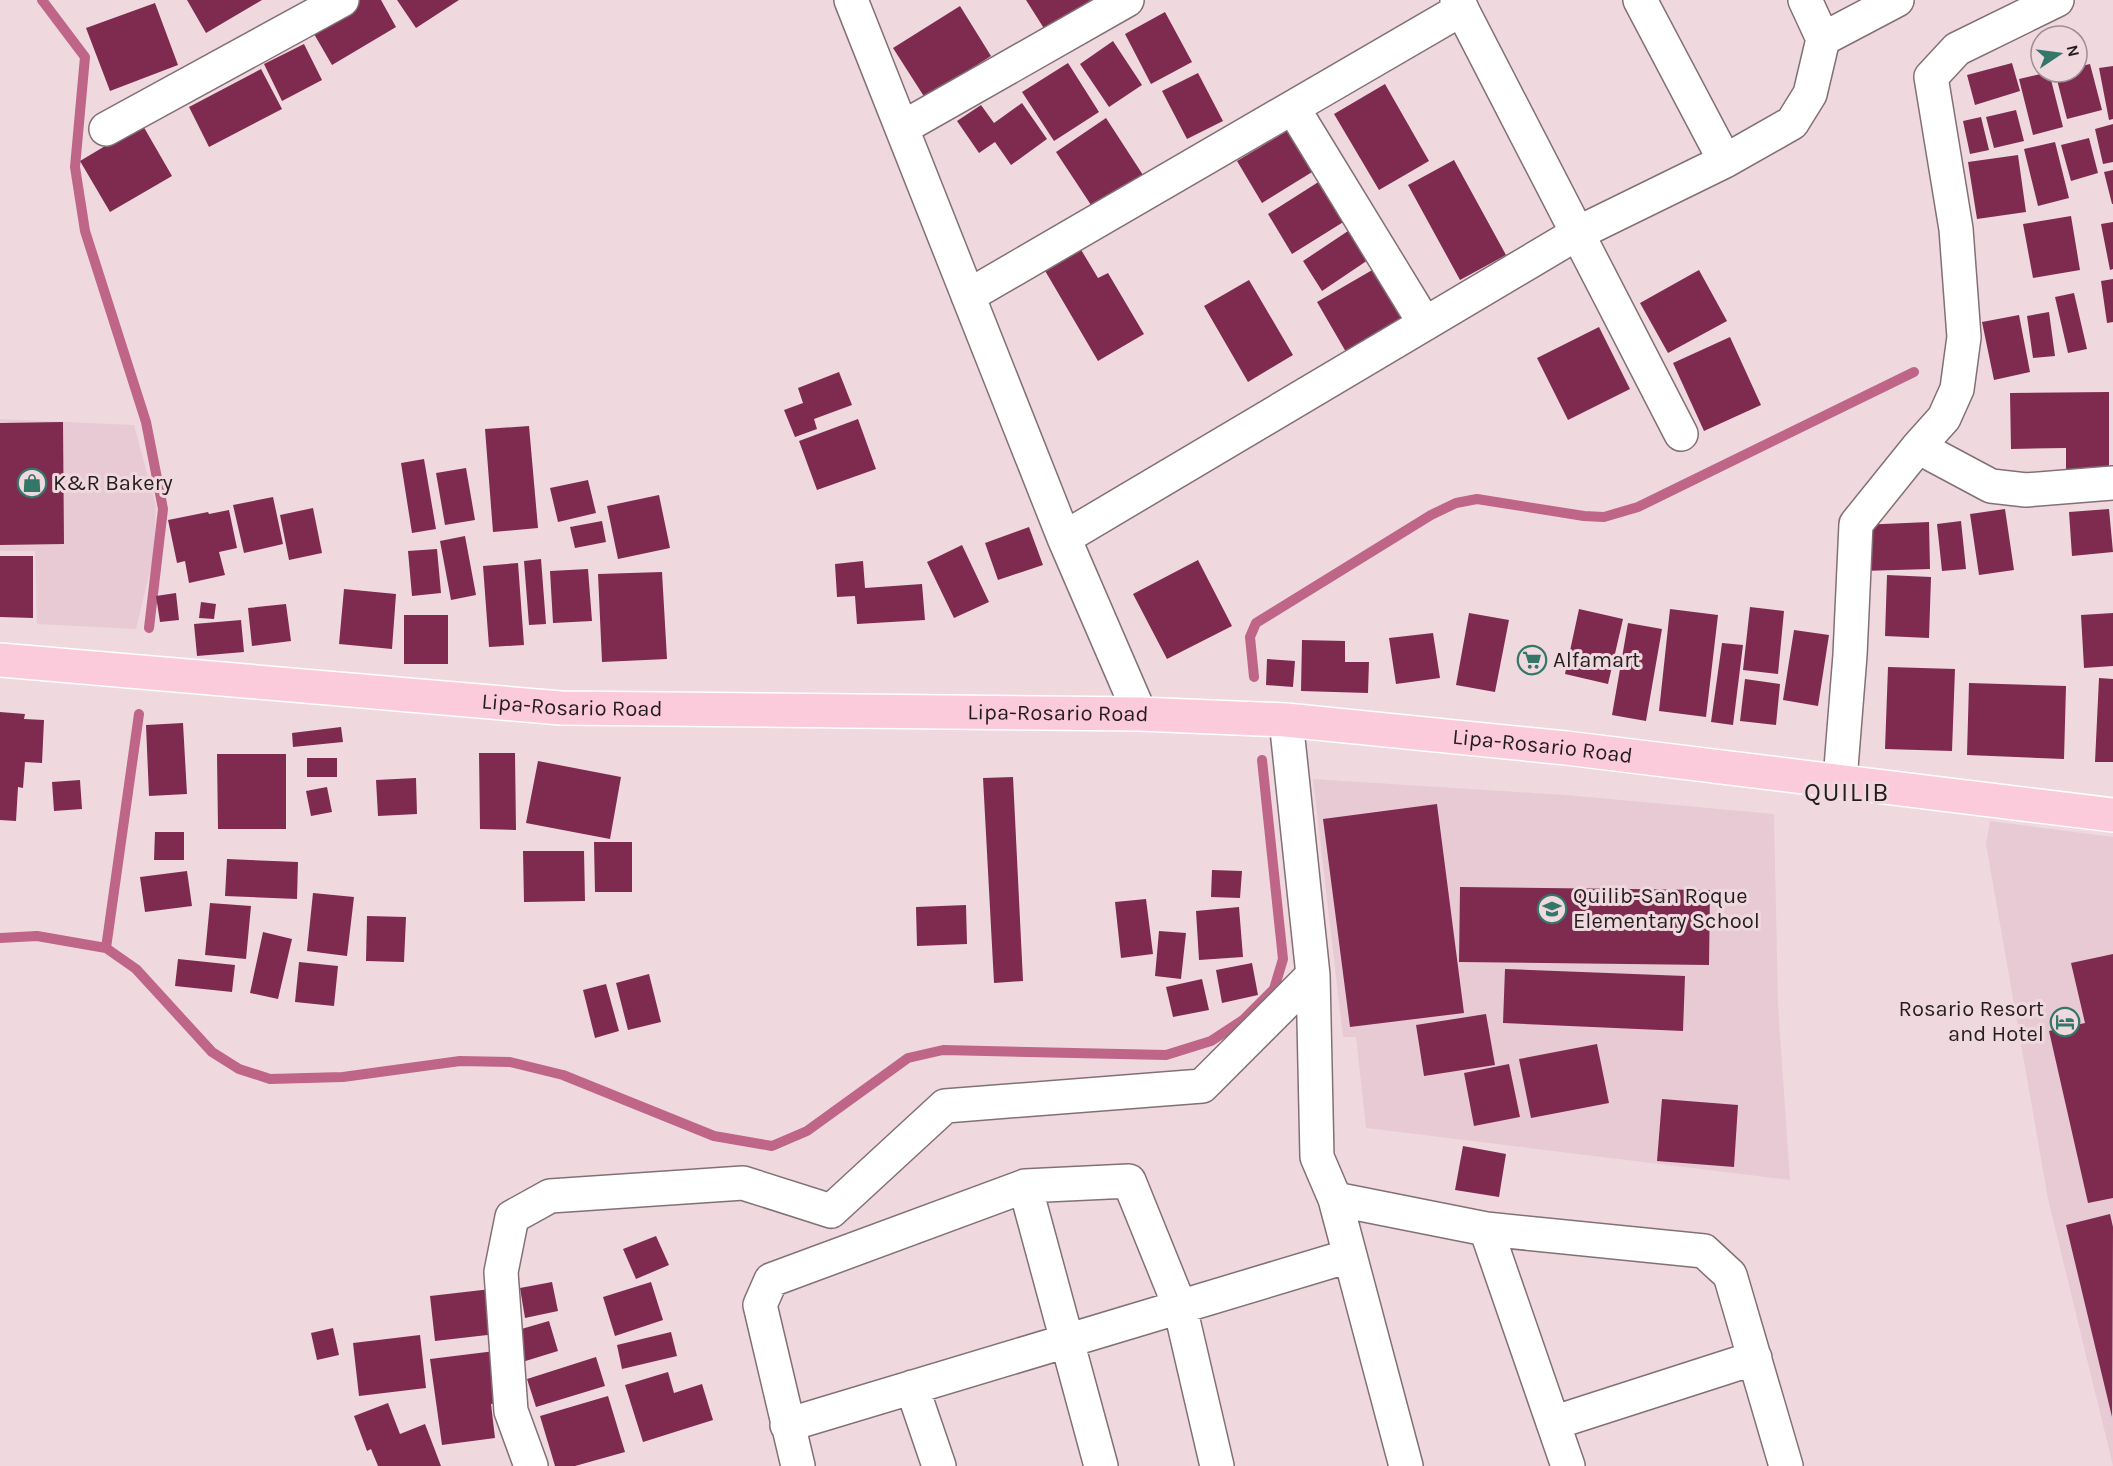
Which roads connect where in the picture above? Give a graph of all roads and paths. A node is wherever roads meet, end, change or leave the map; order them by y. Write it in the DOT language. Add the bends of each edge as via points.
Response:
graph roads {
  1 [pos="342,0"];
  2 [pos="851,0"];
  3 [pos="1127,0"];
  4 [pos="1640,0"];
  5 [pos="1805,0"];
  6 [pos="1897,0"];
  7 [pos="2057,0"];
  8 [pos="1460,5"];
  9 [pos="1823,39"];
  10 [pos="1293,108"];
  11 [pos="902,128"];
  12 [pos="106,129"];
  13 [pos="1725,161"];
  14 [pos="1578,233"];
  15 [pos="968,296"];
  16 [pos="1425,324"];
  17 [pos="1681,434"];
  18 [pos="1918,447"];
  19 [pos="2113,483"];
  20 [pos="1064,538"];
  21 [pos="0,660"];
  22 [pos="1140,714"];
  23 [pos="1286,720"];
  24 [pos="1840,780"];
  25 [pos="2113,815"];
  26 [pos="1313,975"];
  27 [pos="1025,1186"];
  28 [pos="1335,1200"];
  29 [pos="1486,1229"];
  30 [pos="1349,1256"];
  31 [pos="1180,1307"];
  32 [pos="1068,1340"];
  33 [pos="1755,1358"];
  34 [pos="912,1387"];
  35 [pos="1553,1423"];
  36 [pos="787,1425"];
  37 [pos="531,1466"];
  38 [pos="798,1466"];
  39 [pos="939,1466"];
  40 [pos="1101,1466"];
  41 [pos="1217,1466"];
  42 [pos="1406,1466"];
  43 [pos="1568,1466"];
  44 [pos="1786,1466"];
  1 -- 12 [label="street"];
  2 -- 11 [label="street"];
  3 -- 11 [label="street"];
  4 -- 13 [label="street"];
  5 -- 9 [label="street"];
  6 -- 9 [label="street"];
  7 -- 18 [label="street" via="1957,49 1931,78 1956,229 1964,337 1957,389 1944,418"];
  8 -- 10 [label="street"];
  8 -- 14 [label="street"];
  9 -- 13 [label="street" via="1810,94 1792,123"];
  10 -- 15 [label="street"];
  10 -- 16 [label="street"];
  11 -- 15 [label="street"];
  13 -- 14 [label="street"];
  14 -- 16 [label="street"];
  14 -- 17 [label="street"];
  15 -- 20 [label="street"];
  16 -- 20 [label="street"];
  18 -- 19 [label="street" via="1991,486 2026,490"];
  18 -- 24 [label="street" via="1856,524"];
  20 -- 22 [label="street"];
  21 -- 22 [label="main road, Lipa-Rosario Road" via="561,708"];
  22 -- 23 [label="main road, Lipa-Rosario Road"];
  23 -- 24 [label="main road, Lipa-Rosario Road"];
  23 -- 26 [label="street"];
  24 -- 25 [label="main road, Lipa-Rosario Road"];
  26 -- 28 [label="street" via="1317,1157"];
  26 -- 37 [label="street" via="1202,1086 945,1106 831,1211 743,1183 550,1196 512,1217 501,1272 511,1411"];
  27 -- 31 [label="street" via="1129,1181"];
  27 -- 32 [label="street"];
  27 -- 36 [label="street" via="771,1280 760,1305"];
  28 -- 29 [label="street"];
  28 -- 30 [label="street"];
  29 -- 33 [label="street" via="1704,1251 1730,1275"];
  29 -- 35 [label="street"];
  30 -- 31 [label="street"];
  30 -- 42 [label="street"];
  31 -- 32 [label="street"];
  31 -- 41 [label="street"];
  32 -- 34 [label="street"];
  32 -- 40 [label="street"];
  33 -- 35 [label="street"];
  33 -- 44 [label="street"];
  34 -- 36 [label="street"];
  34 -- 39 [label="street"];
  35 -- 43 [label="street"];
  36 -- 38 [label="street"];
}
